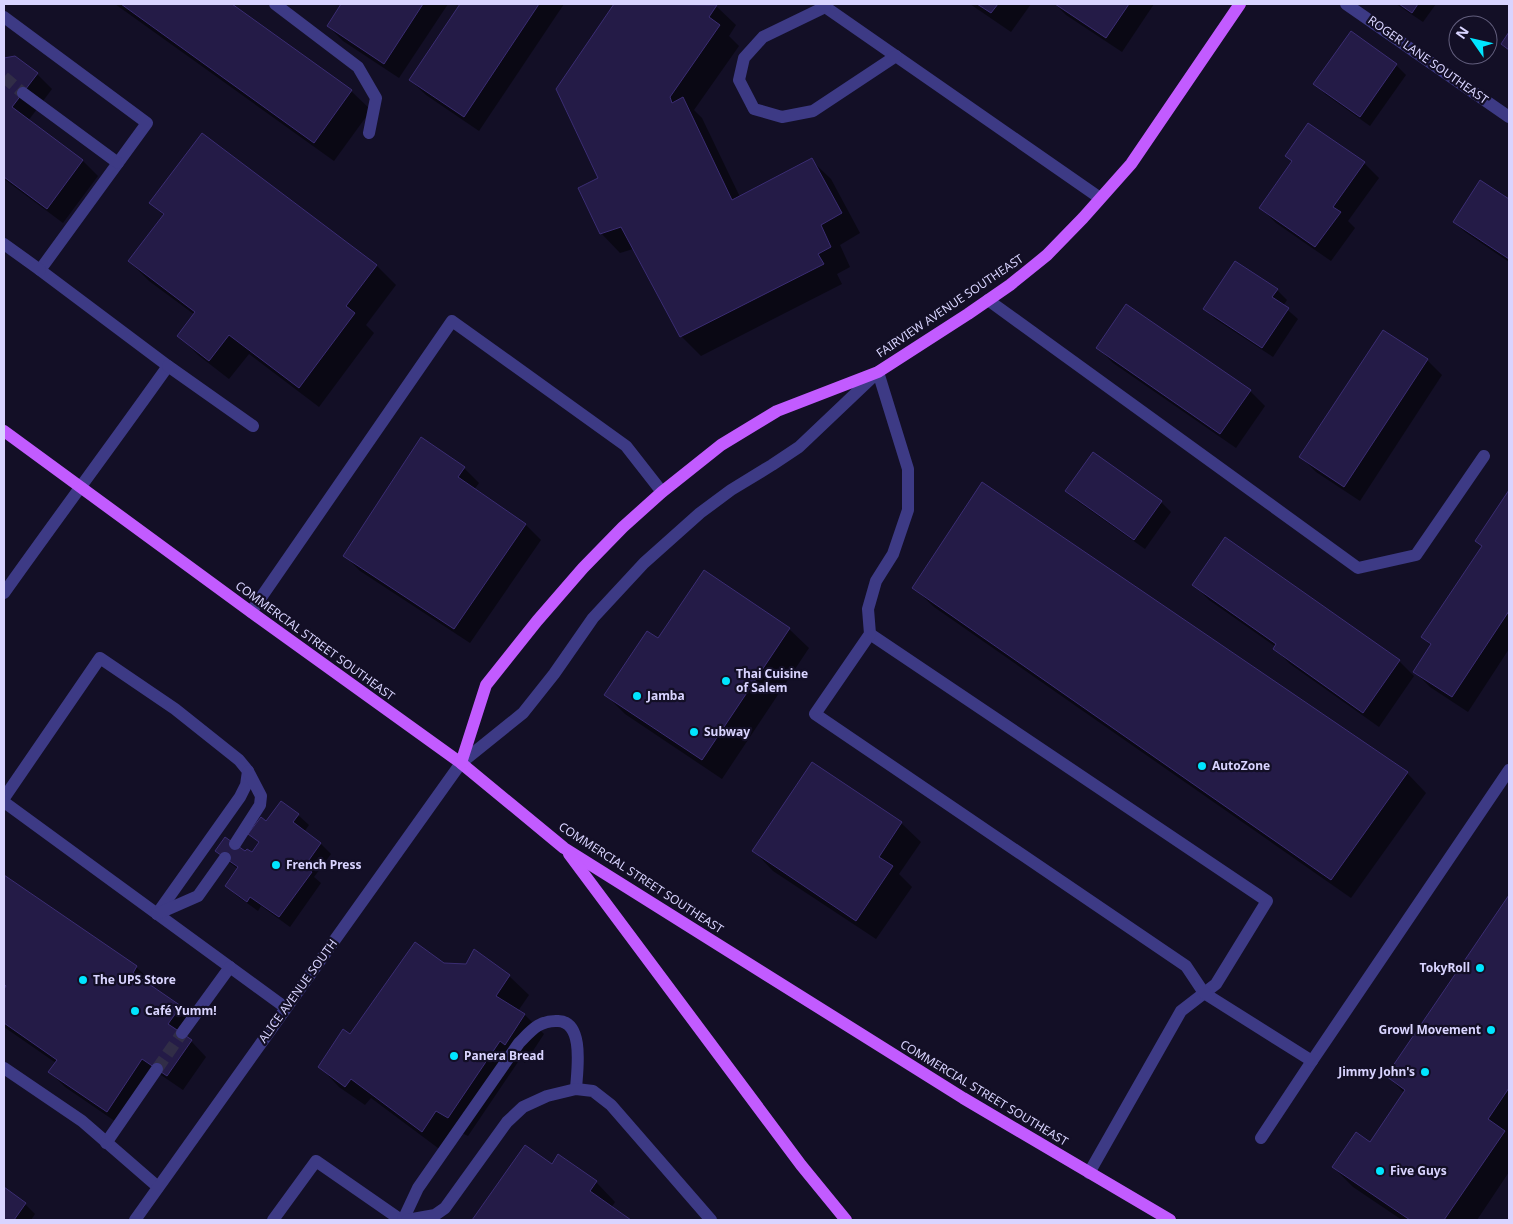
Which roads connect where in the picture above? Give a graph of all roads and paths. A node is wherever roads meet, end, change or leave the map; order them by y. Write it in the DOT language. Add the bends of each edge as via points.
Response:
graph roads {
  1 [pos="275,4"];
  2 [pos="1240,4"];
  3 [pos="1346,4"];
  4 [pos="823,5"];
  5 [pos="4,17"];
  6 [pos="896,56"];
  7 [pos="23,93"];
  8 [pos="1509,117"];
  9 [pos="369,133"];
  10 [pos="118,163"];
  11 [pos="1100,198"];
  12 [pos="4,244"];
  13 [pos="40,270"];
  14 [pos="988,300"];
  15 [pos="168,366"];
  16 [pos="878,372"];
  17 [pos="253,426"];
  18 [pos="4,431"];
  19 [pos="1484,456"];
  20 [pos="80,487"];
  21 [pos="662,492"];
  22 [pos="4,593"];
  23 [pos="251,612"];
  24 [pos="870,634"];
  25 [pos="461,762"];
  26 [pos="1509,770"];
  27 [pos="248,771"];
  28 [pos="4,800"];
  29 [pos="235,844"];
  30 [pos="564,848"];
  31 [pos="225,858"];
  32 [pos="157,914"];
  33 [pos="230,967"];
  34 [pos="1204,993"];
  35 [pos="286,1008"];
  36 [pos="182,1033"];
  37 [pos="1312,1062"];
  38 [pos="4,1068"];
  39 [pos="157,1069"];
  40 [pos="576,1089"];
  41 [pos="1261,1138"];
  42 [pos="106,1143"];
  43 [pos="1089,1173"];
  44 [pos="158,1187"];
  45 [pos="135,1220"];
  46 [pos="273,1220"];
  47 [pos="402,1220"];
  48 [pos="407,1220"];
  49 [pos="711,1220"];
  50 [pos="846,1220"];
  51 [pos="1170,1220"];
  1 -- 9 [label="street" via="358,66 376,98"];
  2 -- 11 [label="main road, FAIRVIEW AVENUE SOUTHEAST" via="1130,164"];
  3 -- 8 [label="street, ROGER LANE SOUTHEAST"];
  4 -- 6 [label="street"];
  4 -- 6 [label="street" via="764,36 744,58 739,80 754,109 782,117 813,111"];
  5 -- 10 [label="street" via="147,123"];
  6 -- 11 [label="street"];
  7 -- 10 [label="street"];
  10 -- 13 [label="street"];
  11 -- 14 [label="main road, FAIRVIEW AVENUE SOUTHEAST" via="1047,255"];
  12 -- 13 [label="street"];
  13 -- 15 [label="street"];
  14 -- 16 [label="main road, FAIRVIEW AVENUE SOUTHEAST"];
  14 -- 19 [label="street" via="1358,568 1416,555"];
  15 -- 17 [label="street"];
  15 -- 20 [label="street"];
  16 -- 21 [label="main road, FAIRVIEW AVENUE SOUTHEAST" via="777,411 721,445"];
  16 -- 24 [label="street" via="908,469 908,510 893,554 876,581 868,609"];
  16 -- 25 [label="street, FAIRVIEW AVENUE SOUTHEAST" via="799,447 700,513 644,563 593,618 523,713"];
  18 -- 20 [label="main road, COMMERCIAL STREET SOUTHEAST"];
  20 -- 22 [label="street"];
  20 -- 23 [label="main road, COMMERCIAL STREET SOUTHEAST"];
  21 -- 23 [label="street" via="626,446 452,321"];
  21 -- 25 [label="main road, FAIRVIEW AVENUE SOUTHEAST" via="583,568 486,685"];
  23 -- 25 [label="main road, COMMERCIAL STREET SOUTHEAST"];
  24 -- 34 [label="street" via="815,714 1186,966"];
  24 -- 34 [label="street" via="1268,901 1216,984"];
  25 -- 30 [label="main road, COMMERCIAL STREET SOUTHEAST"];
  25 -- 35 [label="street, ALICE AVENUE SOUTH"];
  26 -- 37 [label="street"];
  27 -- 28 [label="street" via="175,709 100,658"];
  27 -- 29 [label="street" via="261,796 260,806"];
  27 -- 32 [label="street" via="240,797"];
  28 -- 32 [label="street"];
  30 -- 43 [label="main road, COMMERCIAL STREET SOUTHEAST" via="963,1098"];
  30 -- 50 [label="main road" via="801,1165"];
  31 -- 32 [label="street" via="198,896"];
  32 -- 33 [label="street"];
  33 -- 35 [label="street"];
  33 -- 36 [label="street"];
  34 -- 37 [label="street"];
  34 -- 43 [label="street" via="1181,1011"];
  35 -- 44 [label="street, ALICE AVENUE SOUTH"];
  37 -- 41 [label="street"];
  38 -- 42 [label="street" via="82,1121"];
  39 -- 42 [label="street"];
  40 -- 47 [label="street" via="578,1053 573,1028 564,1021 536,1026 519,1043 418,1188"];
  40 -- 48 [label="street" via="523,1107 507,1122 445,1208 435,1215"];
  40 -- 49 [label="street" via="592,1091 611,1105"];
  42 -- 44 [label="street"];
  43 -- 51 [label="main road, COMMERCIAL STREET SOUTHEAST"];
  44 -- 45 [label="street, ALICE AVENUE SOUTH"];
  46 -- 47 [label="street" via="316,1161"];
}
